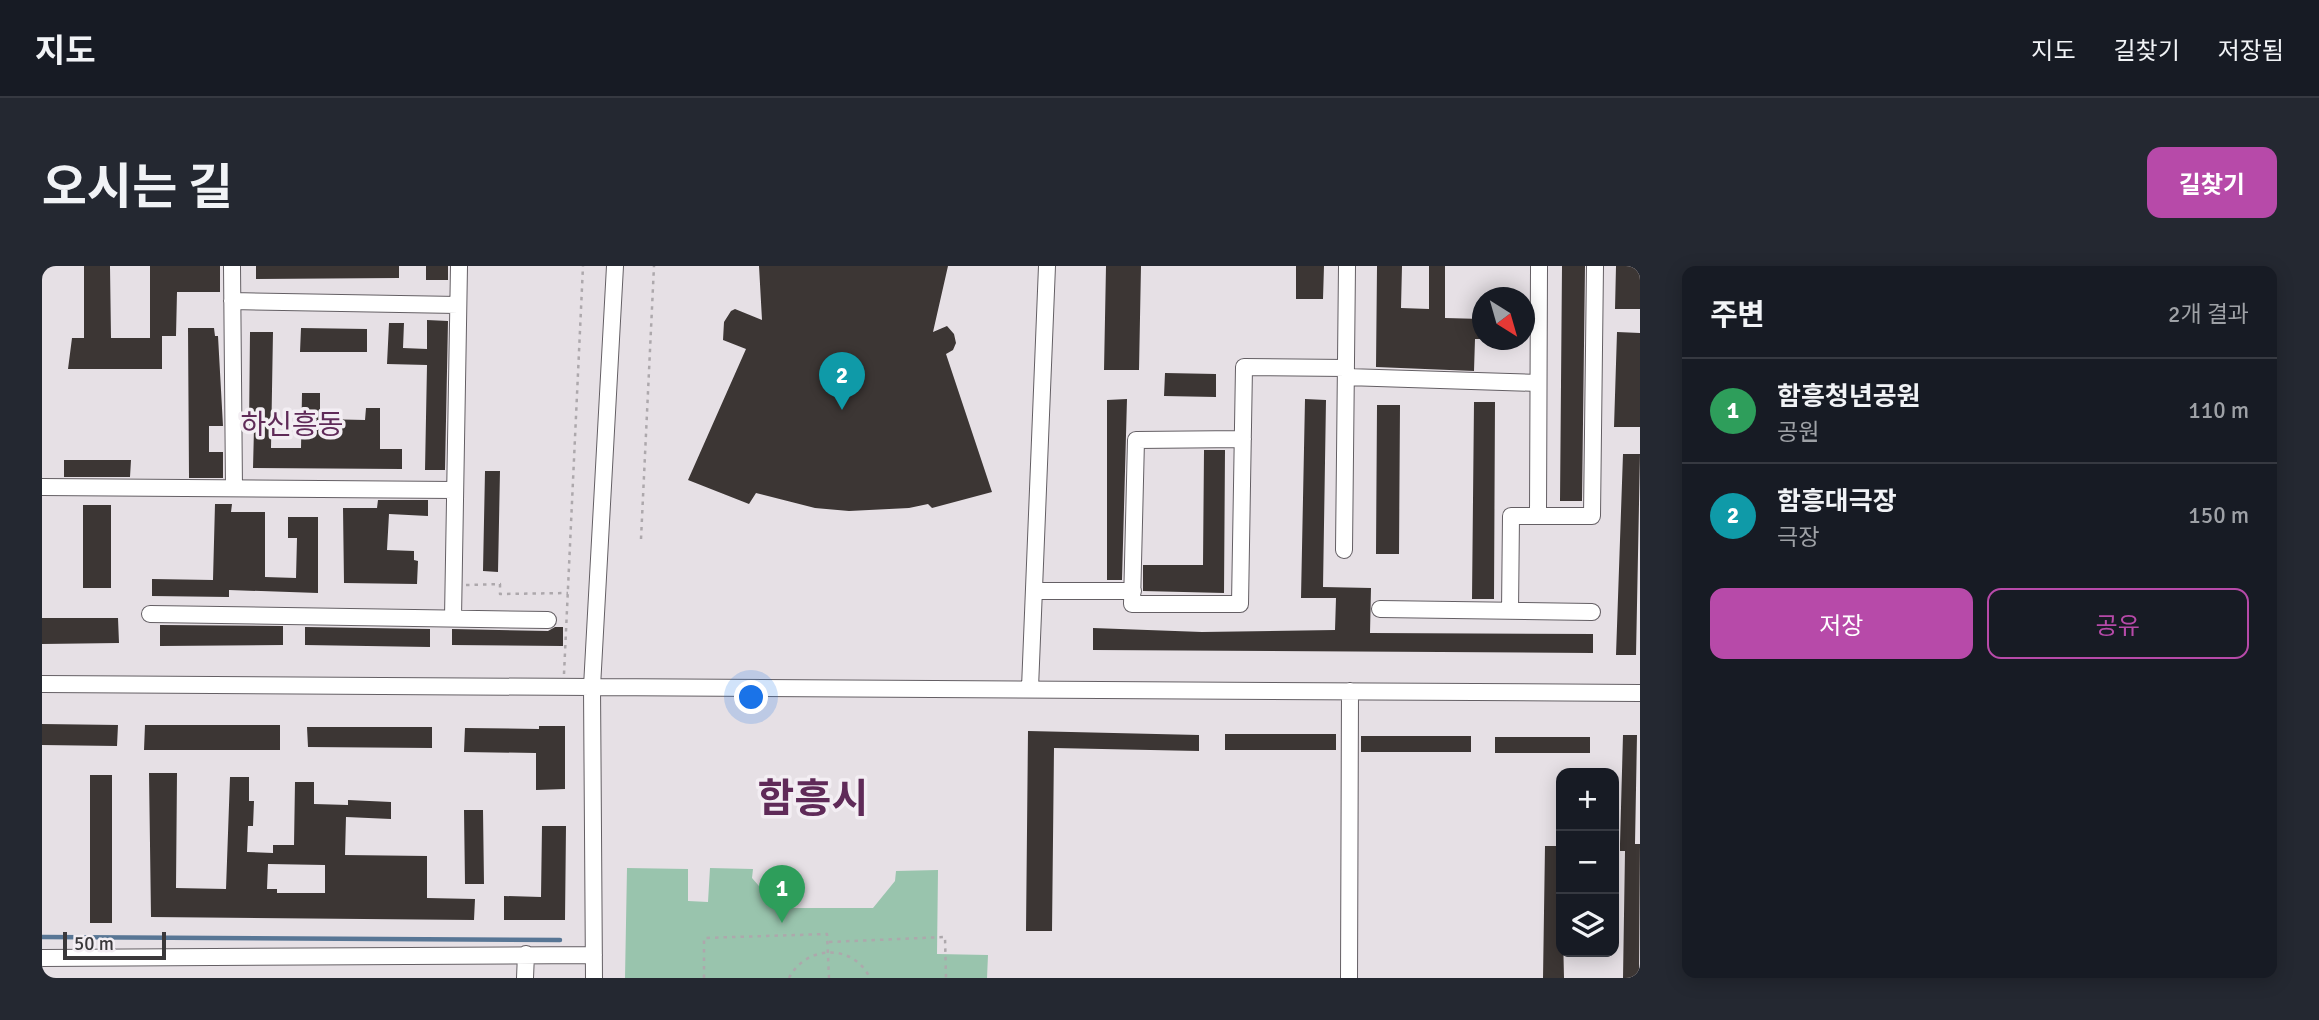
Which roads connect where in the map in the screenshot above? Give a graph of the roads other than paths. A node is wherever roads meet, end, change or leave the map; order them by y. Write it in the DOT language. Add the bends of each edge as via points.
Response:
graph roads {
  1 [pos="232,266"];
  2 [pos="459,266"];
  3 [pos="615,266"];
  4 [pos="1047,266"];
  5 [pos="1347,266"];
  6 [pos="1539,266"];
  7 [pos="1595,266"];
  8 [pos="232,301"];
  9 [pos="458,305"];
  10 [pos="1346,373"];
  11 [pos="1538,383"];
  12 [pos="1242,439"];
  13 [pos="42,487"];
  14 [pos="234,488"];
  15 [pos="455,490"];
  16 [pos="1538,516"];
  17 [pos="1344,550"];
  18 [pos="1035,591"];
  19 [pos="1133,591"];
  20 [pos="1380,609"];
  21 [pos="1510,611"];
  22 [pos="1592,612"];
  23 [pos="150,614"];
  24 [pos="453,618"];
  25 [pos="548,620"];
  26 [pos="42,684"];
  27 [pos="592,687"];
  28 [pos="1030,688"];
  29 [pos="1350,691"];
  30 [pos="1640,693"];
  31 [pos="526,954"];
  32 [pos="594,956"];
  33 [pos="42,958"];
  34 [pos="525,978"];
  35 [pos="594,978"];
  36 [pos="1349,978"];
  1 -- 8 [label="street"];
  2 -- 9 [label="street"];
  3 -- 27 [label="street"];
  4 -- 18 [label="street"];
  5 -- 10 [label="street"];
  6 -- 11 [label="street"];
  7 -- 16 [label="street" via="1592,516"];
  8 -- 9 [label="street"];
  8 -- 14 [label="street"];
  9 -- 15 [label="street"];
  10 -- 11 [label="street"];
  10 -- 12 [label="street" via="1244,367"];
  10 -- 17 [label="street"];
  11 -- 16 [label="street"];
  12 -- 19 [label="street" via="1136,440"];
  12 -- 19 [label="street" via="1240,604 1132,604"];
  13 -- 14 [label="street"];
  14 -- 15 [label="street"];
  15 -- 24 [label="street"];
  16 -- 21 [label="street" via="1511,516"];
  18 -- 19 [label="street"];
  18 -- 28 [label="street"];
  20 -- 21 [label="street"];
  21 -- 22 [label="street"];
  23 -- 24 [label="street"];
  24 -- 25 [label="street"];
  26 -- 27 [label="street"];
  27 -- 28 [label="street"];
  27 -- 32 [label="street"];
  28 -- 29 [label="street"];
  29 -- 30 [label="street"];
  29 -- 36 [label="street"];
  31 -- 32 [label="street"];
  31 -- 33 [label="street"];
  31 -- 34 [label="street"];
  32 -- 35 [label="street"];
}
